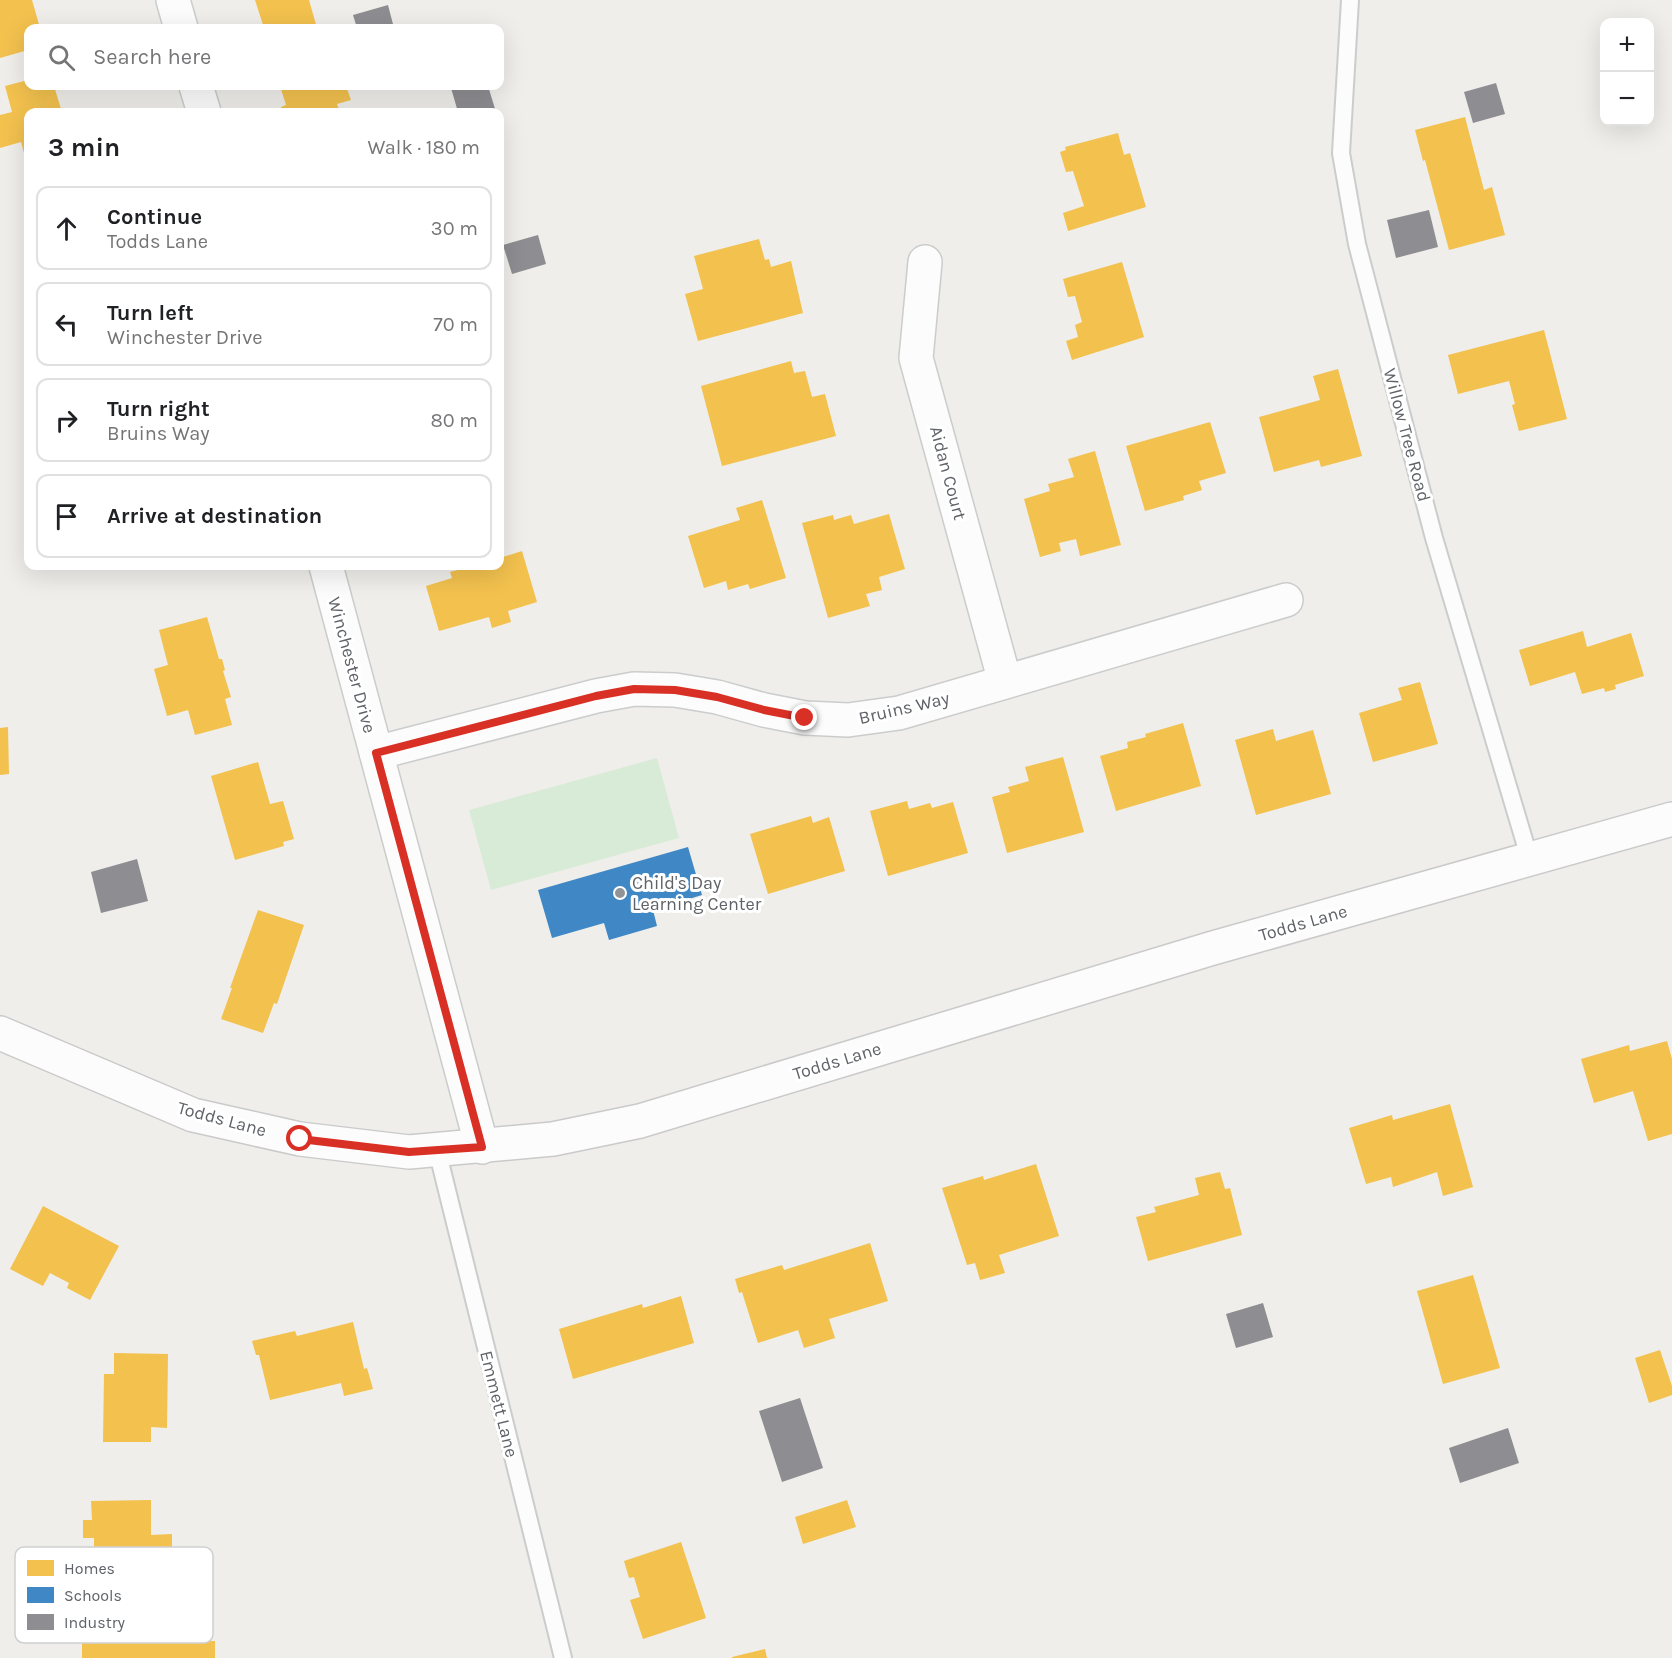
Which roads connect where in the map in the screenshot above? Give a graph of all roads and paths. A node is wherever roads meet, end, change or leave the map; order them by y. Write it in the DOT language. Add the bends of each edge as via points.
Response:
graph roads {
  1 [pos="173,0"];
  2 [pos="1350,0"];
  3 [pos="180,24"];
  4 [pos="197,90"];
  5 [pos="203,108"];
  6 [pos="925,262"];
  7 [pos="327,570"];
  8 [pos="1286,600"];
  9 [pos="1005,682"];
  10 [pos="376,753"];
  11 [pos="1672,819"];
  12 [pos="1530,860"];
  13 [pos="0,1033"];
  14 [pos="482,1147"];
  15 [pos="437,1150"];
  16 [pos="563,1658"];
  1 -- 3 [label="street"];
  2 -- 12 [label="lane, Willow Tree Road" via="1341,153 1356,243 1434,538"];
  4 -- 5 [label="street"];
  6 -- 9 [label="street, Aidan Court" via="916,358"];
  7 -- 10 [label="street, Winchester Drive"];
  8 -- 9 [label="street, Bruins Way"];
  9 -- 10 [label="street, Bruins Way" via="899,713 848,720 805,718 675,690 634,689"];
  10 -- 14 [label="street, Winchester Drive"];
  11 -- 12 [label="street, Todds Lane"];
  12 -- 14 [label="street, Todds Lane" via="1213,948 640,1121 553,1139"];
  13 -- 15 [label="street, Todds Lane" via="193,1115 300,1139 409,1152"];
  14 -- 15 [label="street, Todds Lane"];
  15 -- 16 [label="lane, Emmett Lane"];
}
